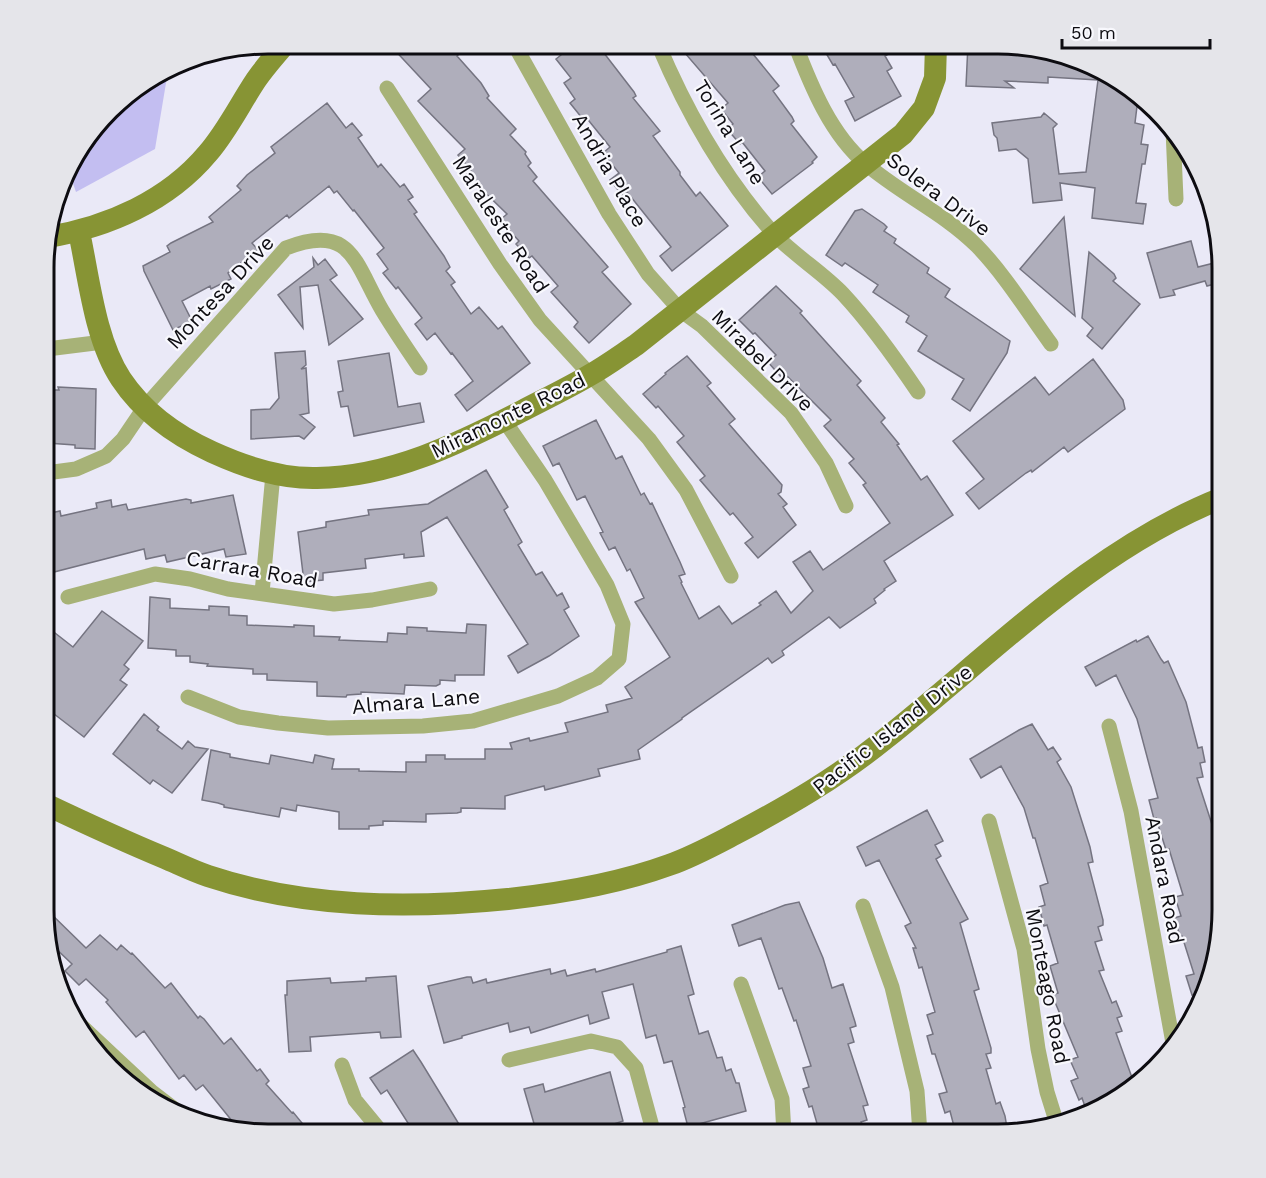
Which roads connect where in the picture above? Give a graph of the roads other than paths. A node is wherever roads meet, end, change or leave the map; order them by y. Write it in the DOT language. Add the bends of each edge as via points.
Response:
graph roads {
  1 [pos="277,54"];
  2 [pos="520,54"];
  3 [pos="662,54"];
  4 [pos="799,54"];
  5 [pos="936,54"];
  6 [pos="387,88"];
  7 [pos="1174,146"];
  8 [pos="865,164"];
  9 [pos="1176,199"];
  10 [pos="79,232"];
  11 [pos="57,236"];
  12 [pos="776,236"];
  13 [pos="680,310"];
  14 [pos="103,342"];
  15 [pos="1051,344"];
  16 [pos="54,348"];
  17 [pos="420,368"];
  18 [pos="591,375"];
  19 [pos="918,392"];
  20 [pos="144,408"];
  21 [pos="504,420"];
  22 [pos="54,472"];
  23 [pos="273,474"];
  24 [pos="1212,503"];
  25 [pos="846,506"];
  26 [pos="732,576"];
  27 [pos="430,589"];
  28 [pos="262,593"];
  29 [pos="68,597"];
  30 [pos="188,697"];
  31 [pos="1109,726"];
  32 [pos="54,808"];
  33 [pos="989,821"];
  34 [pos="863,906"];
  35 [pos="741,984"];
  36 [pos="1172,1035"];
  37 [pos="103,1047"];
  38 [pos="509,1060"];
  39 [pos="342,1065"];
  40 [pos="143,1084"];
  41 [pos="1055,1117"];
  42 [pos="375,1124"];
  43 [pos="651,1124"];
  44 [pos="783,1124"];
  45 [pos="919,1124"];
  1 -- 10 [label="street" via="207,154 177,183 132,212"];
  2 -- 13 [label="street, Andria Place" via="609,214 648,274"];
  3 -- 12 [label="street, Torina Lane" via="714,154"];
  4 -- 8 [label="street, Solera Drive" via="831,124"];
  5 -- 8 [label="street, Miramonte Road" via="935,78 924,108 903,134"];
  6 -- 18 [label="street, Maraleste Road" via="500,264 540,320"];
  7 -- 9 [label="street"];
  8 -- 12 [label="street, Miramonte Road"];
  8 -- 15 [label="street, Solera Drive" via="976,245"];
  10 -- 11 [label="street"];
  10 -- 14 [label="street, Miramonte Road"];
  12 -- 13 [label="street, Miramonte Road"];
  12 -- 19 [label="street, Torina Lane" via="842,294"];
  13 -- 18 [label="street, Miramonte Road"];
  13 -- 25 [label="street, Mirabel Drive" via="702,326 791,413 826,463"];
  14 -- 16 [label="street"];
  14 -- 20 [label="street, Miramonte Road" via="121,378"];
  17 -- 20 [label="street, Montesa Drive" via="347,249 328,240 306,240 286,248"];
  18 -- 21 [label="street, Miramonte Road"];
  18 -- 26 [label="street, Maraleste Road" via="649,439 686,490"];
  20 -- 22 [label="street, Montesa Drive" via="106,456 76,469"];
  20 -- 23 [label="street, Miramonte Road" via="193,443"];
  21 -- 23 [label="street, Miramonte Road" via="444,450 354,476"];
  21 -- 30 [label="street, Almara Lane" via="545,480 607,585 623,624 619,659 597,678 558,696 473,721 423,726 328,728 278,723 240,717"];
  23 -- 28 [label="street"];
  24 -- 32 [label="street, Pacific Island Drive" via="1166,525 1077,582 884,741 825,784 670,865 598,886 462,903 396,905 332,901 265,891 207,876"];
  27 -- 28 [label="street, Carrara Road" via="334,604"];
  28 -- 29 [label="street, Carrara Road" via="155,574"];
  31 -- 36 [label="street, Andara Road" via="1131,811"];
  33 -- 41 [label="street, Monteago Road" via="1024,949 1038,1049"];
  34 -- 45 [label="street" via="892,987 917,1091"];
  35 -- 44 [label="street" via="782,1099"];
  37 -- 40 [label="street"];
  38 -- 43 [label="street" via="591,1041 617,1047 636,1068"];
  39 -- 42 [label="street" via="355,1101"];
}
